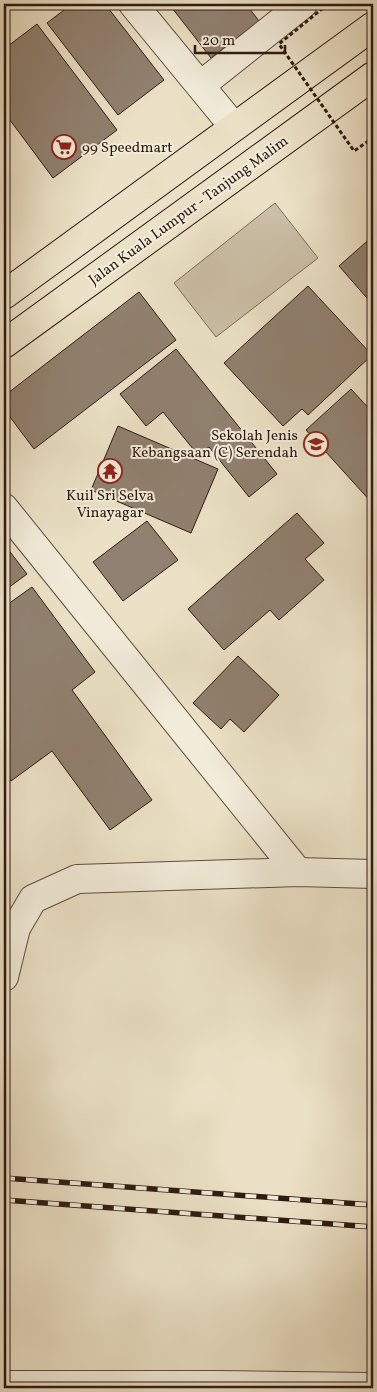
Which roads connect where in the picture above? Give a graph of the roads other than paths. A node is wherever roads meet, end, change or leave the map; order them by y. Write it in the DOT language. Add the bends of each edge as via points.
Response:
graph roads {
  1 [pos="133,4"];
  2 [pos="313,6"];
  3 [pos="373,26"];
  4 [pos="373,76"];
  5 [pos="201,85"];
  6 [pos="234,127"];
  7 [pos="4,295"];
  8 [pos="4,344"];
  9 [pos="4,508"];
  10 [pos="298,872"];
  11 [pos="373,874"];
  12 [pos="4,978"];
  13 [pos="4,1385"];
  14 [pos="220,1387"];
  15 [pos="373,1387"];
  1 -- 5 [label="street"];
  2 -- 5 [label="street"];
  3 -- 6 [label="main road"];
  4 -- 8 [label="main road, Jalan Kuala Lumpur - Tanjung Malim"];
  5 -- 6 [label="street"];
  6 -- 7 [label="main road"];
  9 -- 10 [label="street"];
  10 -- 11 [label="street"];
  10 -- 12 [label="street" via="77,879 33,899 16,928"];
  13 -- 14 [label="street"];
  14 -- 15 [label="street"];
}
